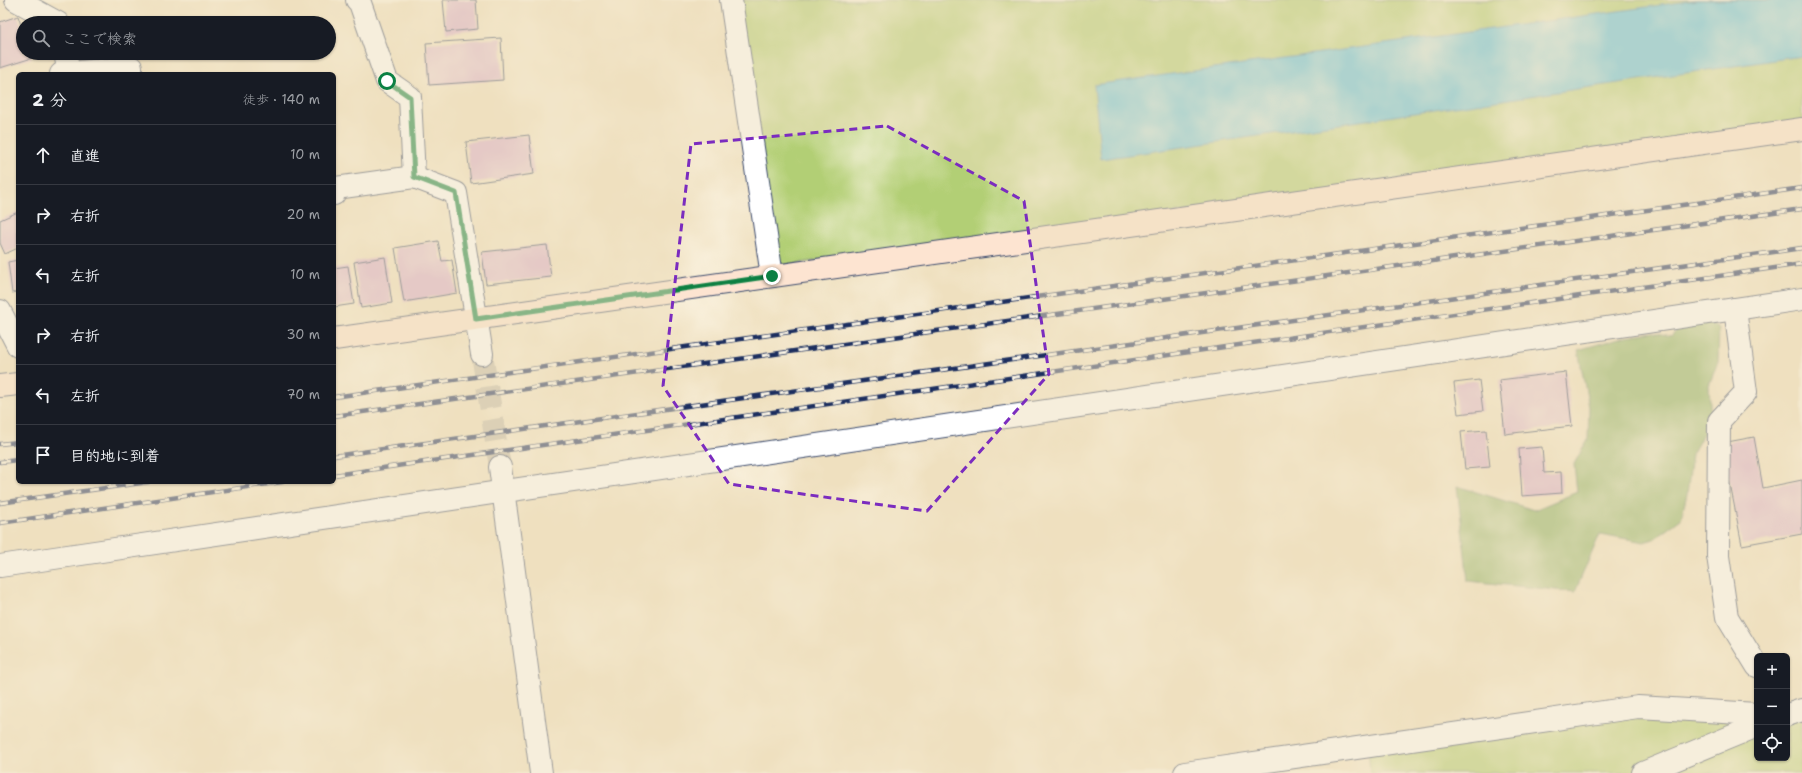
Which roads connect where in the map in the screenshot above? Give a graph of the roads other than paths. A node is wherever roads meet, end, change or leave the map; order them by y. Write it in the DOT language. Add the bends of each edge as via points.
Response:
graph roads {
  1 [pos="16,0"];
  2 [pos="357,0"];
  3 [pos="731,0"];
  4 [pos="45,16"];
  5 [pos="65,67"];
  6 [pos="131,72"];
  7 [pos="1802,129"];
  8 [pos="414,177"];
  9 [pos="336,188"];
  10 [pos="772,276"];
  11 [pos="1802,298"];
  12 [pos="1735,309"];
  13 [pos="0,311"];
  14 [pos="476,319"];
  15 [pos="336,339"];
  16 [pos="16,342"];
  17 [pos="482,354"];
  18 [pos="16,384"];
  19 [pos="0,386"];
  20 [pos="500,467"];
  21 [pos="503,491"];
  22 [pos="0,566"];
  23 [pos="1754,661"];
  24 [pos="1802,710"];
  25 [pos="1754,714"];
  26 [pos="1790,714"];
  27 [pos="1754,727"];
  28 [pos="542,773"];
  29 [pos="1185,773"];
  30 [pos="1643,773"];
  1 -- 4 [label="street"];
  2 -- 8 [label="street" via="387,81 410,97"];
  3 -- 10 [label="street"];
  5 -- 6 [label="street" via="131,67"];
  7 -- 10 [label="street"];
  8 -- 9 [label="street"];
  8 -- 14 [label="street" via="456,193"];
  10 -- 14 [label="street"];
  11 -- 12 [label="street"];
  12 -- 21 [label="street"];
  12 -- 23 [label="street" via="1746,392 1719,421 1718,556 1727,617"];
  13 -- 16 [label="street"];
  14 -- 15 [label="street"];
  14 -- 17 [label="street"];
  18 -- 19 [label="street"];
  20 -- 21 [label="street"];
  21 -- 22 [label="street"];
  21 -- 28 [label="street"];
  24 -- 26 [label="street"];
  25 -- 29 [label="street" via="1638,707"];
  27 -- 30 [label="street"];
}
